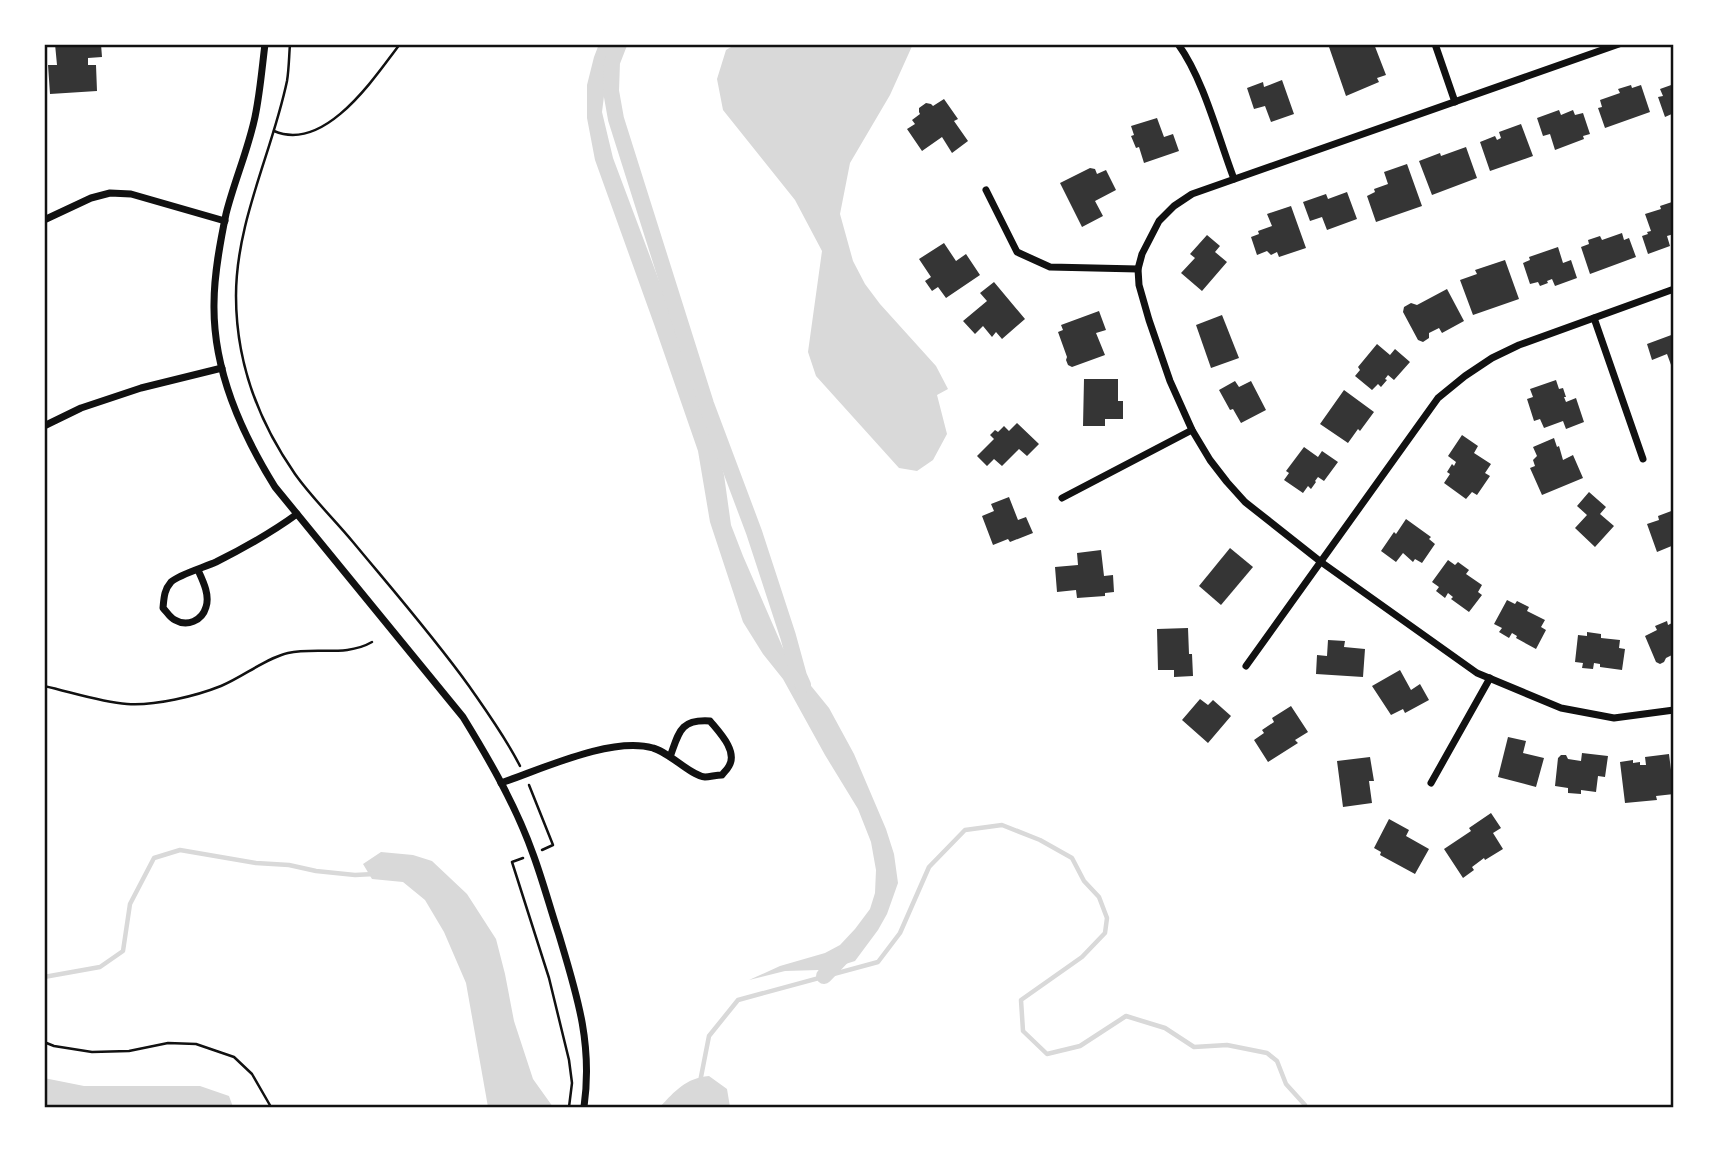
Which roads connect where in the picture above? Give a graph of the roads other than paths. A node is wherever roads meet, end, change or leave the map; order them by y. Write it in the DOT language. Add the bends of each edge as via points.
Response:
graph roads {
  1 [pos="265,44"];
  2 [pos="1178,44"];
  3 [pos="1435,44"];
  4 [pos="1591,44"];
  5 [pos="1619,44"];
  6 [pos="1594,53"];
  7 [pos="1455,102"];
  8 [pos="1234,179"];
  9 [pos="986,190"];
  10 [pos="44,209"];
  11 [pos="47,218"];
  12 [pos="225,221"];
  13 [pos="1138,269"];
  14 [pos="1674,289"];
  15 [pos="1594,318"];
  16 [pos="222,368"];
  17 [pos="44,426"];
  18 [pos="1192,430"];
  19 [pos="1643,459"];
  20 [pos="1062,498"];
  21 [pos="297,514"];
  22 [pos="1321,562"];
  23 [pos="198,570"];
  24 [pos="1246,666"];
  25 [pos="1490,678"];
  26 [pos="1674,710"];
  27 [pos="670,757"];
  28 [pos="501,783"];
  29 [pos="1431,783"];
  30 [pos="584,1107"];
  1 -- 12 [label="street" via="255,118"];
  2 -- 8 [label="street" via="1197,78"];
  3 -- 7 [label="street"];
  4 -- 6 [label="street"];
  5 -- 6 [label="street"];
  6 -- 7 [label="street"];
  7 -- 8 [label="street"];
  8 -- 13 [label="street" via="1192,194 1165,214 1151,234"];
  9 -- 13 [label="street" via="1017,252 1050,267"];
  10 -- 11 [label="street"];
  11 -- 12 [label="street" via="110,193 131,194"];
  12 -- 16 [label="street" via="214,304"];
  13 -- 18 [label="street" via="1149,320"];
  14 -- 15 [label="street"];
  15 -- 19 [label="street"];
  15 -- 22 [label="street" via="1492,358 1438,398"];
  16 -- 17 [label="street" via="141,388"];
  16 -- 21 [label="street" via="254,454"];
  18 -- 20 [label="street"];
  18 -- 22 [label="street" via="1245,502"];
  21 -- 23 [label="street" via="272,533"];
  21 -- 28 [label="street" via="463,716"];
  22 -- 24 [label="street"];
  22 -- 25 [label="street" via="1476,673"];
  23 -- 23 [label="street" via="172,581 164,593 163,608 185,624 199,619 207,607"];
  25 -- 26 [label="street" via="1561,708 1614,718"];
  25 -- 29 [label="street"];
  27 -- 27 [label="street" via="703,777 722,775 732,754 710,721 695,720 684,725"];
  27 -- 28 [label="street" via="655,748 624,745"];
  28 -- 30 [label="street" via="533,853 579,1000 587,1061"];
}
